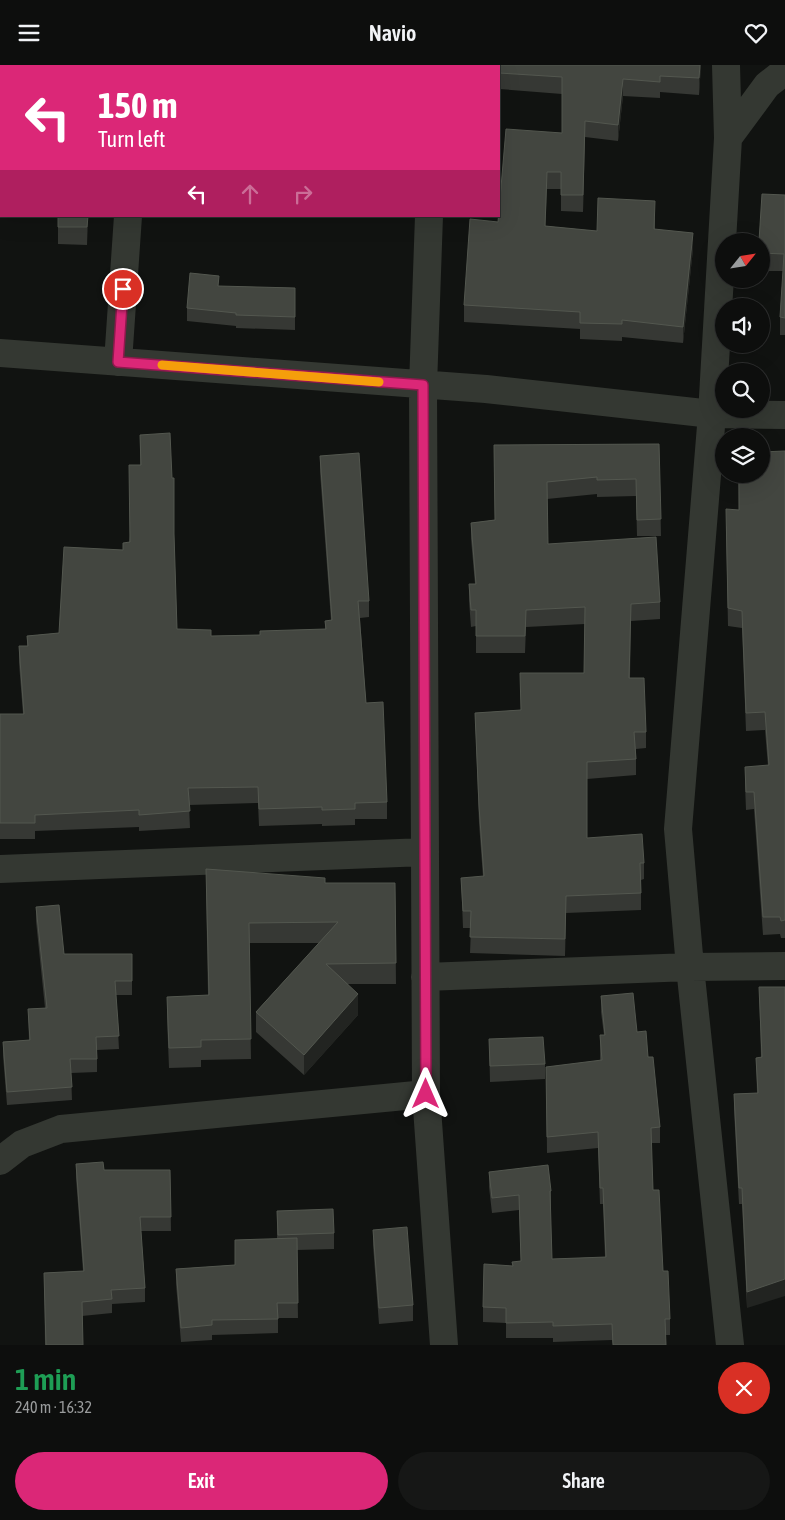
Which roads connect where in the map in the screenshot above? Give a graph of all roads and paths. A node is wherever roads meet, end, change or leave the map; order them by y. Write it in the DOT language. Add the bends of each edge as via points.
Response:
graph roads {
  1 [pos="726,65"];
  2 [pos="785,71"];
  3 [pos="728,138"];
  4 [pos="128,217"];
  5 [pos="429,217"];
  6 [pos="0,353"];
  7 [pos="118,362"];
  8 [pos="423,385"];
  9 [pos="712,414"];
  10 [pos="785,415"];
  11 [pos="425,852"];
  12 [pos="0,869"];
  13 [pos="785,966"];
  14 [pos="690,967"];
  15 [pos="425,977"];
  16 [pos="426,1094"];
  17 [pos="0,1161"];
  18 [pos="444,1345"];
  19 [pos="730,1345"];
  1 -- 3 [label="street"];
  2 -- 3 [label="street" via="767,85"];
  3 -- 9 [label="street"];
  4 -- 7 [label="street"];
  5 -- 8 [label="street"];
  6 -- 7 [label="street"];
  7 -- 8 [label="street"];
  8 -- 9 [label="street"];
  8 -- 11 [label="street"];
  9 -- 10 [label="street"];
  9 -- 14 [label="street" via="678,829"];
  11 -- 12 [label="street"];
  11 -- 15 [label="street"];
  13 -- 14 [label="street"];
  14 -- 15 [label="street"];
  14 -- 19 [label="street"];
  15 -- 16 [label="street"];
  16 -- 17 [label="street" via="61,1129 22,1144"];
  16 -- 18 [label="street"];
}
